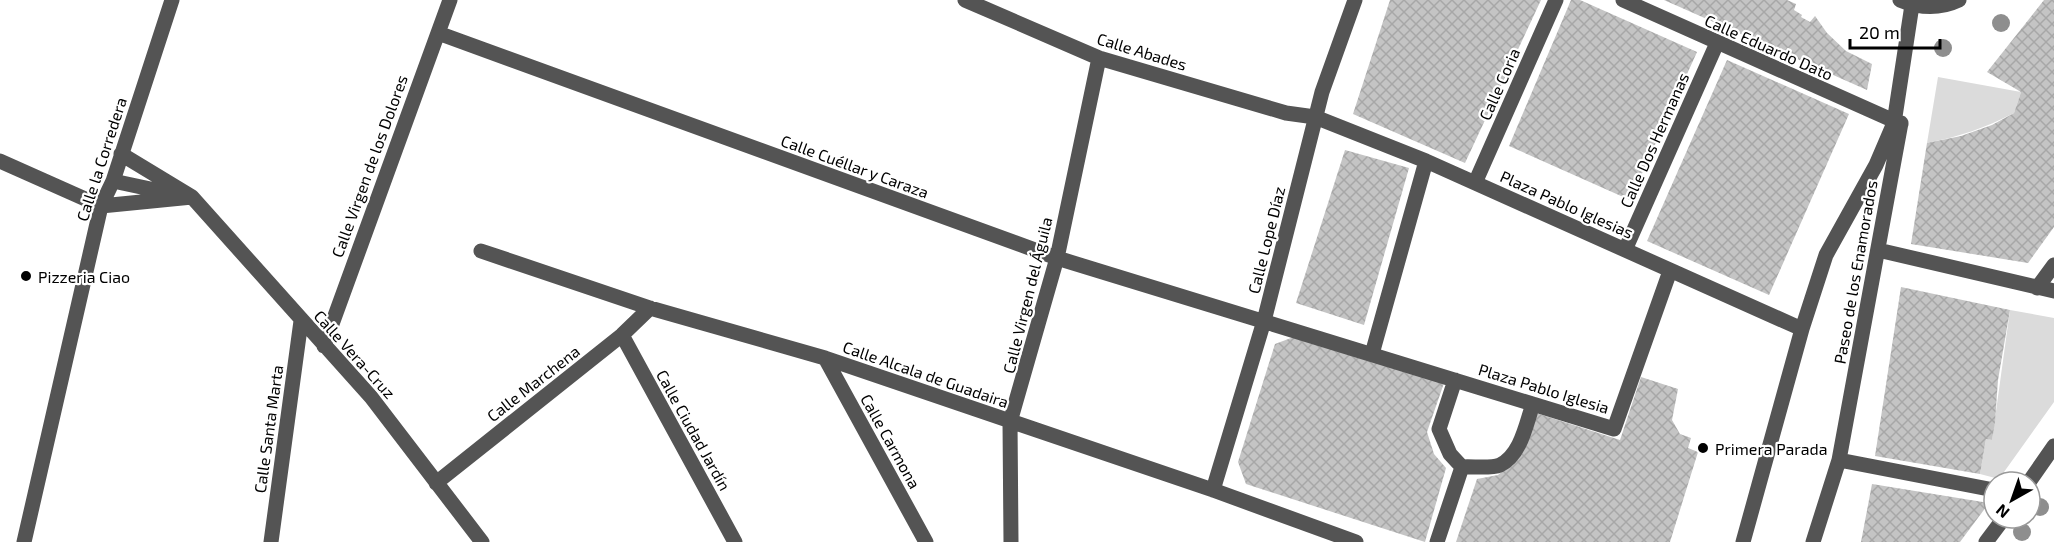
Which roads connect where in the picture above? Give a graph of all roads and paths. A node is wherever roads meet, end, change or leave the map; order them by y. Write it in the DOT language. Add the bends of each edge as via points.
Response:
graph roads {
  1 [pos="172,0"];
  2 [pos="450,0"];
  3 [pos="965,0"];
  4 [pos="1355,0"];
  5 [pos="1556,0"];
  6 [pos="1623,0"];
  7 [pos="1959,0"];
  8 [pos="1910,4"];
  9 [pos="438,33"];
  10 [pos="1717,43"];
  11 [pos="1100,58"];
  12 [pos="1315,117"];
  13 [pos="1898,123"];
  14 [pos="122,154"];
  15 [pos="0,161"];
  16 [pos="1425,161"];
  17 [pos="113,181"];
  18 [pos="1475,183"];
  19 [pos="192,197"];
  20 [pos="101,206"];
  21 [pos="1625,250"];
  22 [pos="1878,250"];
  23 [pos="481,251"];
  24 [pos="1057,258"];
  25 [pos="2054,265"];
  26 [pos="1670,271"];
  27 [pos="2037,288"];
  28 [pos="2054,291"];
  29 [pos="650,308"];
  30 [pos="301,321"];
  31 [pos="1264,321"];
  32 [pos="1802,329"];
  33 [pos="622,335"];
  34 [pos="324,346"];
  35 [pos="1372,354"];
  36 [pos="825,358"];
  37 [pos="1455,380"];
  38 [pos="1533,404"];
  39 [pos="1010,422"];
  40 [pos="2054,446"];
  41 [pos="1839,460"];
  42 [pos="1462,467"];
  43 [pos="2037,470"];
  44 [pos="436,483"];
  45 [pos="1982,488"];
  46 [pos="1214,490"];
  47 [pos="24,542"];
  48 [pos="271,542"];
  49 [pos="482,542"];
  50 [pos="735,542"];
  51 [pos="926,542"];
  52 [pos="1011,542"];
  53 [pos="1356,542"];
  54 [pos="1437,542"];
  55 [pos="1743,542"];
  56 [pos="1814,542"];
  1 -- 14 [label="street, Calle la Corredera"];
  2 -- 9 [label="street, Calle Virgen de los Dolores"];
  3 -- 11 [label="street, Calle Abades"];
  4 -- 12 [label="street, Calle Lope Díaz"];
  5 -- 18 [label="street, Calle Coria"];
  6 -- 10 [label="street, Calle Eduardo Dato"];
  7 -- 8 [label="street" via="1938,7"];
  8 -- 13 [label="street, Paseo de los Enamorados"];
  9 -- 24 [label="street, Calle Cuéllar y Caraza"];
  9 -- 34 [label="street, Calle Virgen de los Dolores"];
  10 -- 13 [label="street, Calle Eduardo Dato"];
  10 -- 21 [label="street, Calle Dos Hermanas"];
  11 -- 12 [label="street, Calle Abades" via="1286,113"];
  11 -- 24 [label="street, Calle Virgen del Águila"];
  12 -- 16 [label="street, Plaza Pablo Iglesias"];
  12 -- 31 [label="street, Calle Lope Díaz"];
  13 -- 22 [label="street, Paseo de los Enamorados"];
  13 -- 32 [label="street, Paseo de los Enamorados" via="1826,255"];
  14 -- 17 [label="street, Calle la Corredera"];
  14 -- 19 [label="street, Calle Vera-Cruz"];
  15 -- 20 [label="street"];
  16 -- 18 [label="street, Plaza Pablo Iglesias"];
  16 -- 35 [label="street"];
  17 -- 19 [label="street"];
  17 -- 20 [label="street, Calle la Corredera"];
  18 -- 21 [label="street, Plaza Pablo Iglesias"];
  19 -- 20 [label="street"];
  19 -- 30 [label="street, Calle Vera-Cruz"];
  20 -- 47 [label="street, Calle la Corredera"];
  21 -- 26 [label="street, Plaza Pablo Iglesias"];
  22 -- 27 [label="street"];
  22 -- 41 [label="street, Paseo de los Enamorados"];
  23 -- 29 [label="street, Calle Alcala de Guadaira"];
  24 -- 31 [label="street, Calle Cuéllar y Caraza"];
  24 -- 39 [label="street, Calle Virgen del Águila"];
  25 -- 27 [label="street"];
  26 -- 32 [label="street, Plaza Pablo Iglesias"];
  26 -- 38 [label="street, Plaza Pablo Iglesia" via="1614,429"];
  27 -- 28 [label="street"];
  29 -- 33 [label="street, Calle Marchena"];
  29 -- 36 [label="street, Calle Alcala de Guadaira"];
  30 -- 34 [label="street, Calle Vera-Cruz"];
  30 -- 48 [label="street, Calle Santa Marta"];
  31 -- 35 [label="street, Plaza Pablo Iglesia"];
  31 -- 46 [label="street, Calle Lope Díaz"];
  32 -- 55 [label="street, Paseo de los Enamorados"];
  33 -- 44 [label="street, Calle Marchena"];
  33 -- 50 [label="street, Calle Ciudad Jardín"];
  34 -- 44 [label="street, Calle Vera-Cruz" via="371,397"];
  35 -- 37 [label="street, Plaza Pablo Iglesia"];
  36 -- 39 [label="street, Calle Alcala de Guadaira"];
  36 -- 51 [label="street, Calle Carmona"];
  37 -- 38 [label="street, Plaza Pablo Iglesia"];
  37 -- 42 [label="street" via="1439,429 1450,454"];
  38 -- 42 [label="street" via="1517,450 1510,457 1498,466"];
  39 -- 46 [label="street, Calle Alcala de Guadaira"];
  39 -- 52 [label="street, Calle Virgen del Águila"];
  40 -- 43 [label="street"];
  41 -- 45 [label="street"];
  41 -- 56 [label="street, Paseo de los Enamorados"];
  42 -- 54 [label="street"];
  44 -- 49 [label="street, Calle Vera-Cruz"];
  46 -- 53 [label="street, Calle Alcala de Guadaira"];
}
